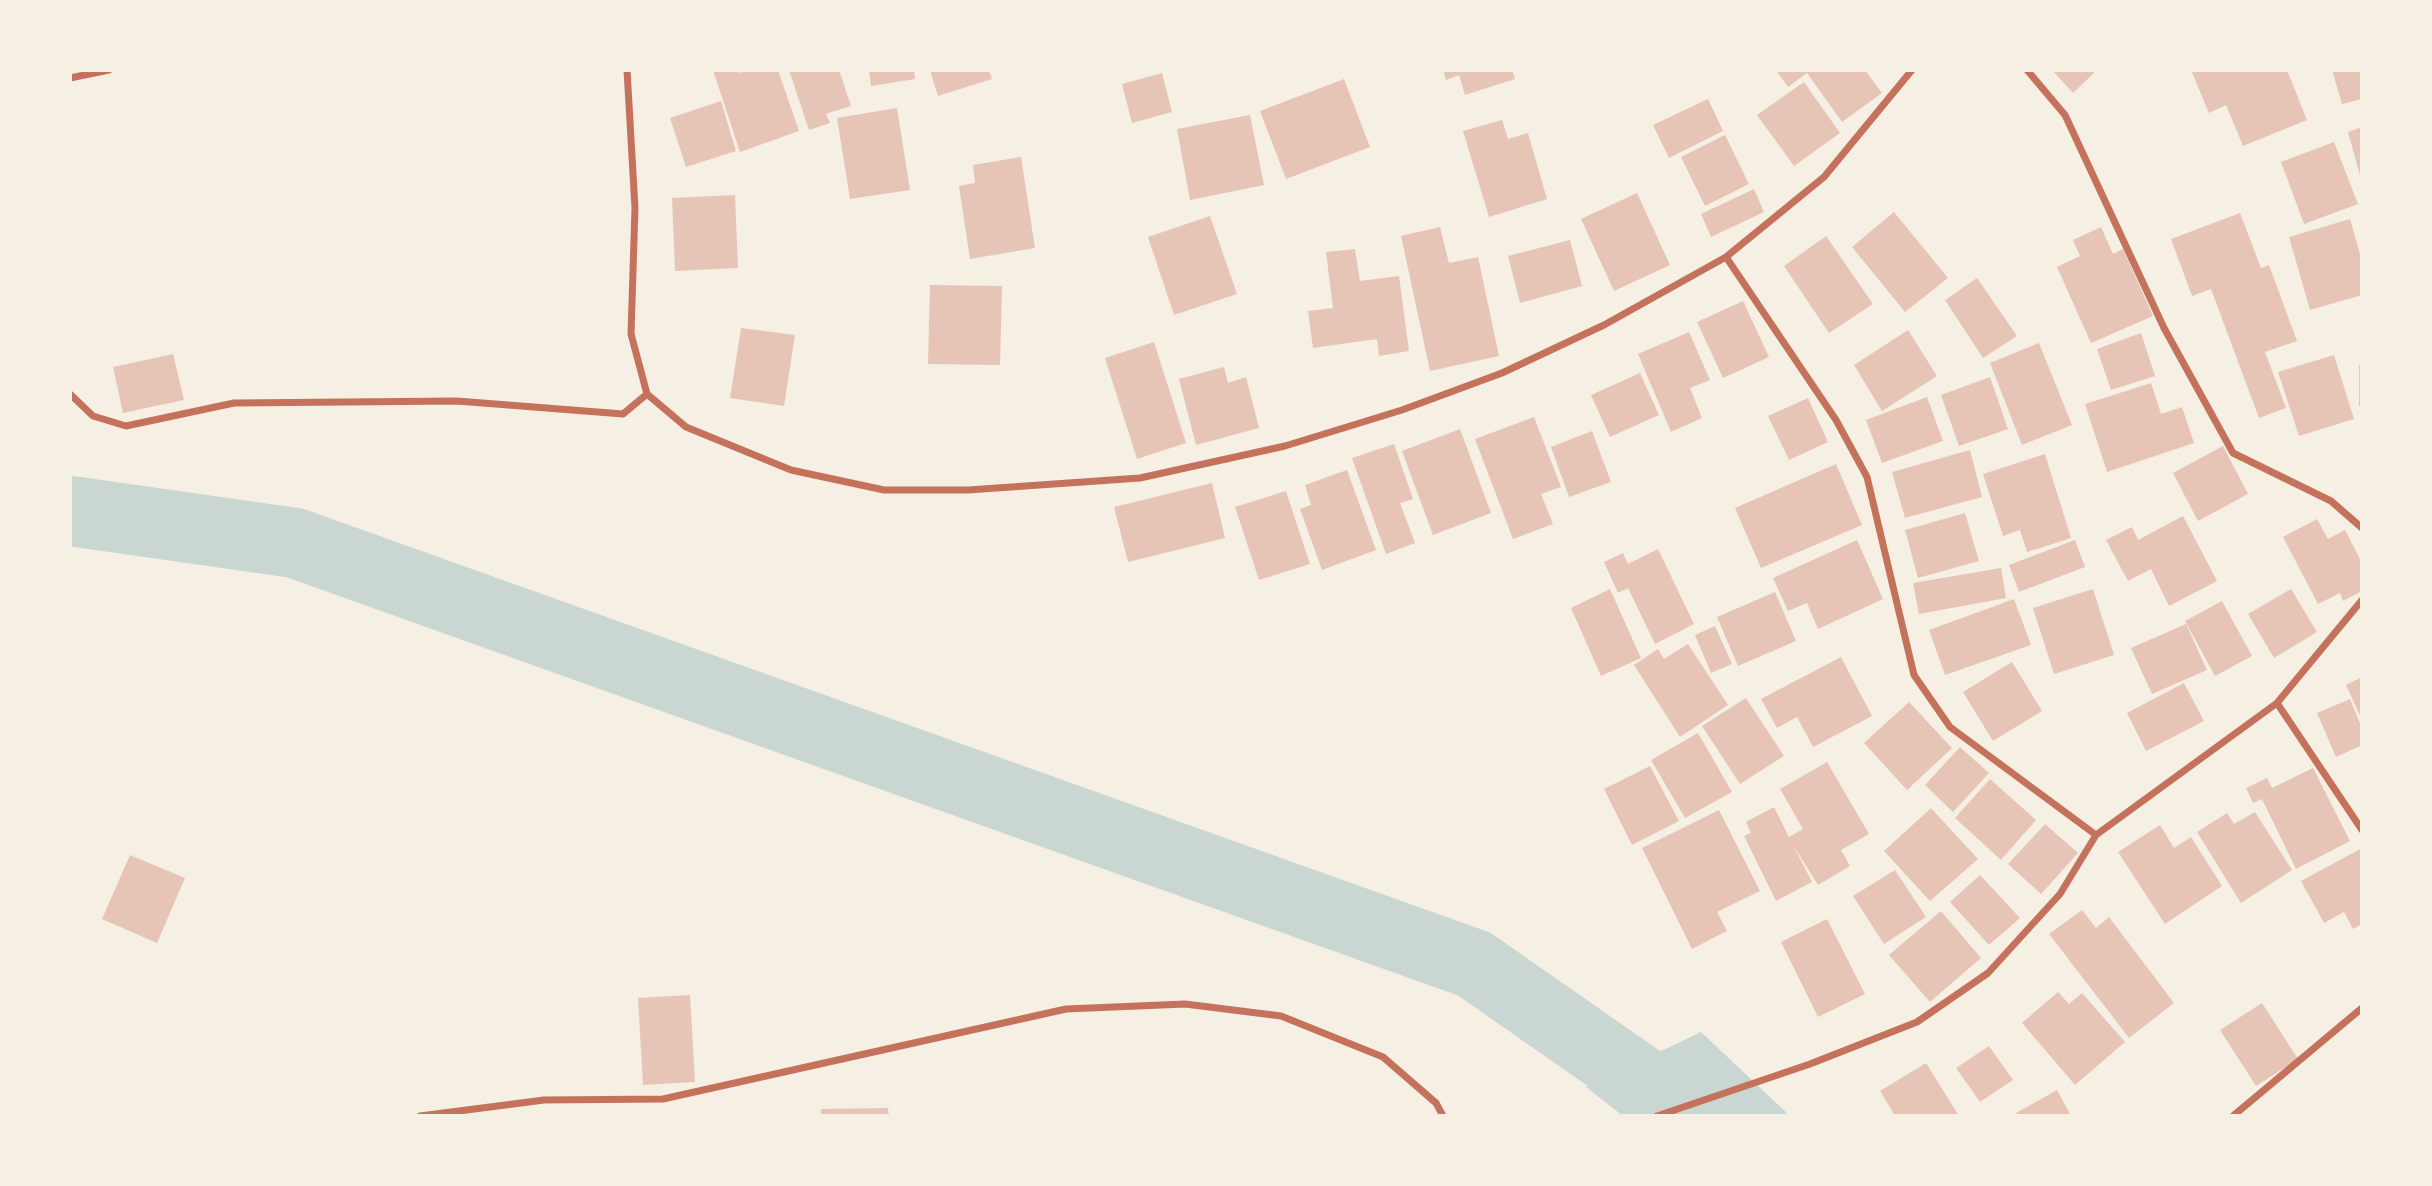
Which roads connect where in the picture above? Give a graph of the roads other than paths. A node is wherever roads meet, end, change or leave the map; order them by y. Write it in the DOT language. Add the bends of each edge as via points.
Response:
graph roads {
  1 [pos="109,70"];
  2 [pos="627,70"];
  3 [pos="1912,70"];
  4 [pos="2027,70"];
  5 [pos="70,78"];
  6 [pos="1726,257"];
  7 [pos="70,394"];
  8 [pos="647,394"];
  9 [pos="2362,528"];
  10 [pos="2362,600"];
  11 [pos="2277,703"];
  12 [pos="2362,830"];
  13 [pos="2096,835"];
  14 [pos="2362,1008"];
  15 [pos="420,1116"];
  16 [pos="1443,1116"];
  17 [pos="1657,1116"];
  18 [pos="2233,1116"];
  1 -- 5 [label="street"];
  2 -- 8 [label="street" via="635,208 631,334"];
  3 -- 6 [label="street" via="1824,177"];
  4 -- 9 [label="street" via="2065,115 2164,328 2233,453 2331,500"];
  6 -- 8 [label="street" via="1604,325 1489,378 1402,411 1285,446 1140,478 968,490 884,490 791,470 686,427"];
  6 -- 13 [label="street" via="1836,420 1867,478 1914,675 1950,727"];
  7 -- 8 [label="street" via="93,416 126,426 234,403 457,401 623,414"];
  10 -- 11 [label="street"];
  11 -- 12 [label="street"];
  11 -- 13 [label="street"];
  13 -- 17 [label="street" via="2060,894 1988,973 1917,1022 1810,1065"];
  14 -- 18 [label="street"];
  15 -- 16 [label="street" via="544,1100 663,1099 1066,1009 1185,1004 1281,1016 1383,1057 1436,1103"];
}
